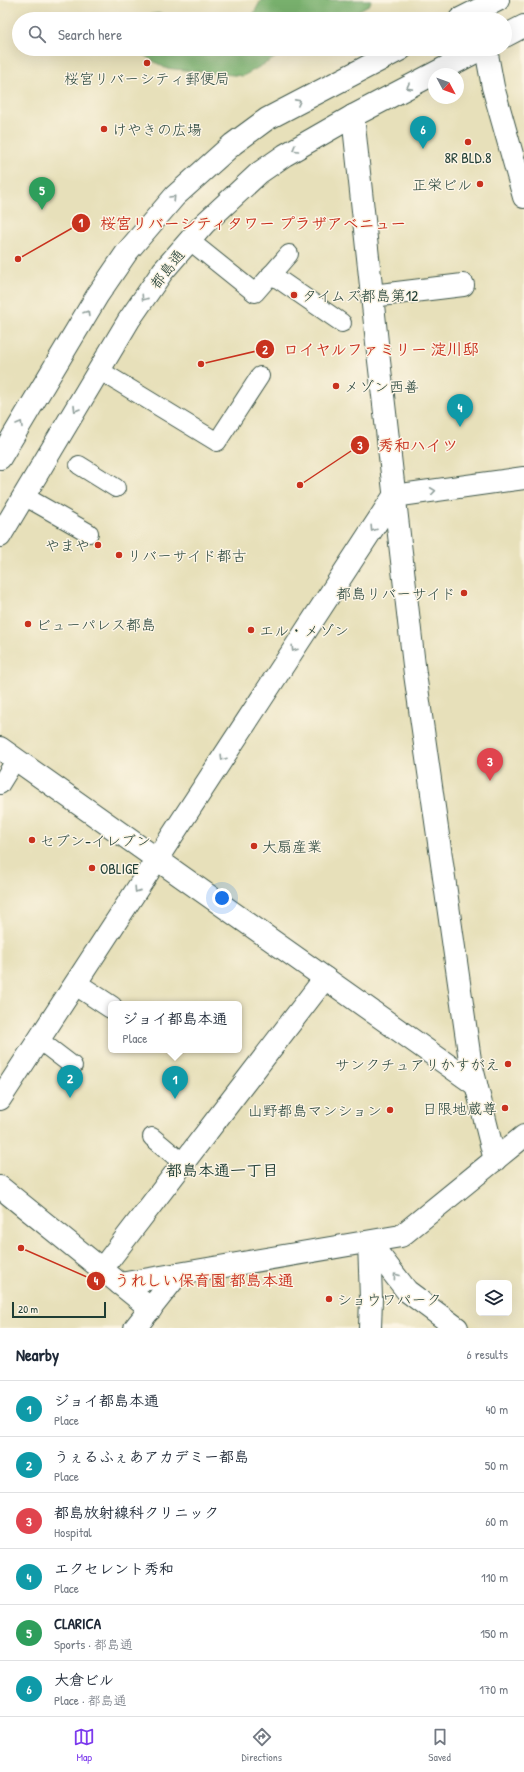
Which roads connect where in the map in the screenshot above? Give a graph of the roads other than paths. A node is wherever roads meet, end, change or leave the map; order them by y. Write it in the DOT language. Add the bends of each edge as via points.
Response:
graph roads {
  1 [pos="498,0"];
  2 [pos="474,12"];
  3 [pos="524,26"];
  4 [pos="512,32"];
  5 [pos="388,56"];
  6 [pos="468,56"];
  7 [pos="487,56"];
  8 [pos="353,116"];
  9 [pos="524,197"];
  10 [pos="189,240"];
  11 [pos="288,254"];
  12 [pos="271,274"];
  13 [pos="463,285"];
  14 [pos="372,296"];
  15 [pos="342,323"];
  16 [pos="99,370"];
  17 [pos="260,376"];
  18 [pos="0,458"];
  19 [pos="79,465"];
  20 [pos="524,478"];
  21 [pos="116,488"];
  22 [pos="24,496"];
  23 [pos="394,496"];
  24 [pos="89,533"];
  25 [pos="0,536"];
  26 [pos="8,754"];
  27 [pos="0,784"];
  28 [pos="157,859"];
  29 [pos="325,978"];
  30 [pos="76,984"];
  31 [pos="108,1005"];
  32 [pos="39,1040"];
  33 [pos="73,1066"];
  34 [pos="476,1085"];
  35 [pos="0,1099"];
  36 [pos="524,1136"];
  37 [pos="152,1137"];
  38 [pos="495,1160"];
  39 [pos="183,1164"];
  40 [pos="0,1187"];
  41 [pos="369,1242"];
  42 [pos="102,1270"];
  43 [pos="178,1274"];
  44 [pos="120,1284"];
  45 [pos="151,1309"];
  46 [pos="135,1328"];
  47 [pos="370,1328"];
  48 [pos="457,1328"];
  1 -- 2 [label="street"];
  3 -- 4 [label="street"];
  18 -- 5 [label="street, one-way" via="97,296 127,252 175,196 233,144 267,119"];
  6 -- 8 [label="street, 都島通, one-way"];
  7 -- 9 [label="street" via="493,87"];
  8 -- 10 [label="street, 都島通, one-way" via="259,173"];
  8 -- 14 [label="street"];
  10 -- 12 [label="lane" via="254,293"];
  10 -- 16 [label="street, 都島通, one-way" via="163,271 129,320"];
  11 -- 12 [label="lane"];
  12 -- 15 [label="lane"];
  13 -- 14 [label="street"];
  14 -- 23 [label="street"];
  16 -- 17 [label="lane" via="217,442"];
  16 -- 22 [label="street, 都島通, one-way"];
  19 -- 21 [label="lane"];
  23 -- 20 [label="street, one-way"];
  22 -- 24 [label="lane"];
  22 -- 25 [label="street, 都島通"];
  23 -- 28 [label="street, one-way"];
  23 -- 34 [label="street" via="415,674 470,1060"];
  26 -- 27 [label="lane"];
  26 -- 28 [label="street"];
  28 -- 29 [label="street"];
  28 -- 30 [label="street, one-way"];
  29 -- 34 [label="street"];
  29 -- 39 [label="street"];
  30 -- 31 [label="street"];
  30 -- 32 [label="street"];
  32 -- 33 [label="lane"];
  32 -- 35 [label="street"];
  34 -- 38 [label="street"];
  36 -- 38 [label="street"];
  37 -- 39 [label="lane"];
  38 -- 41 [label="street" via="401,1236"];
  39 -- 42 [label="street"];
  40 -- 42 [label="street"];
  41 -- 43 [label="street"];
  41 -- 47 [label="street"];
  48 -- 41 [label="street, one-way" via="407,1291"];
  42 -- 44 [label="street"];
  43 -- 44 [label="street"];
  43 -- 45 [label="street"];
  44 -- 45 [label="street"];
  45 -- 46 [label="street"];
}
